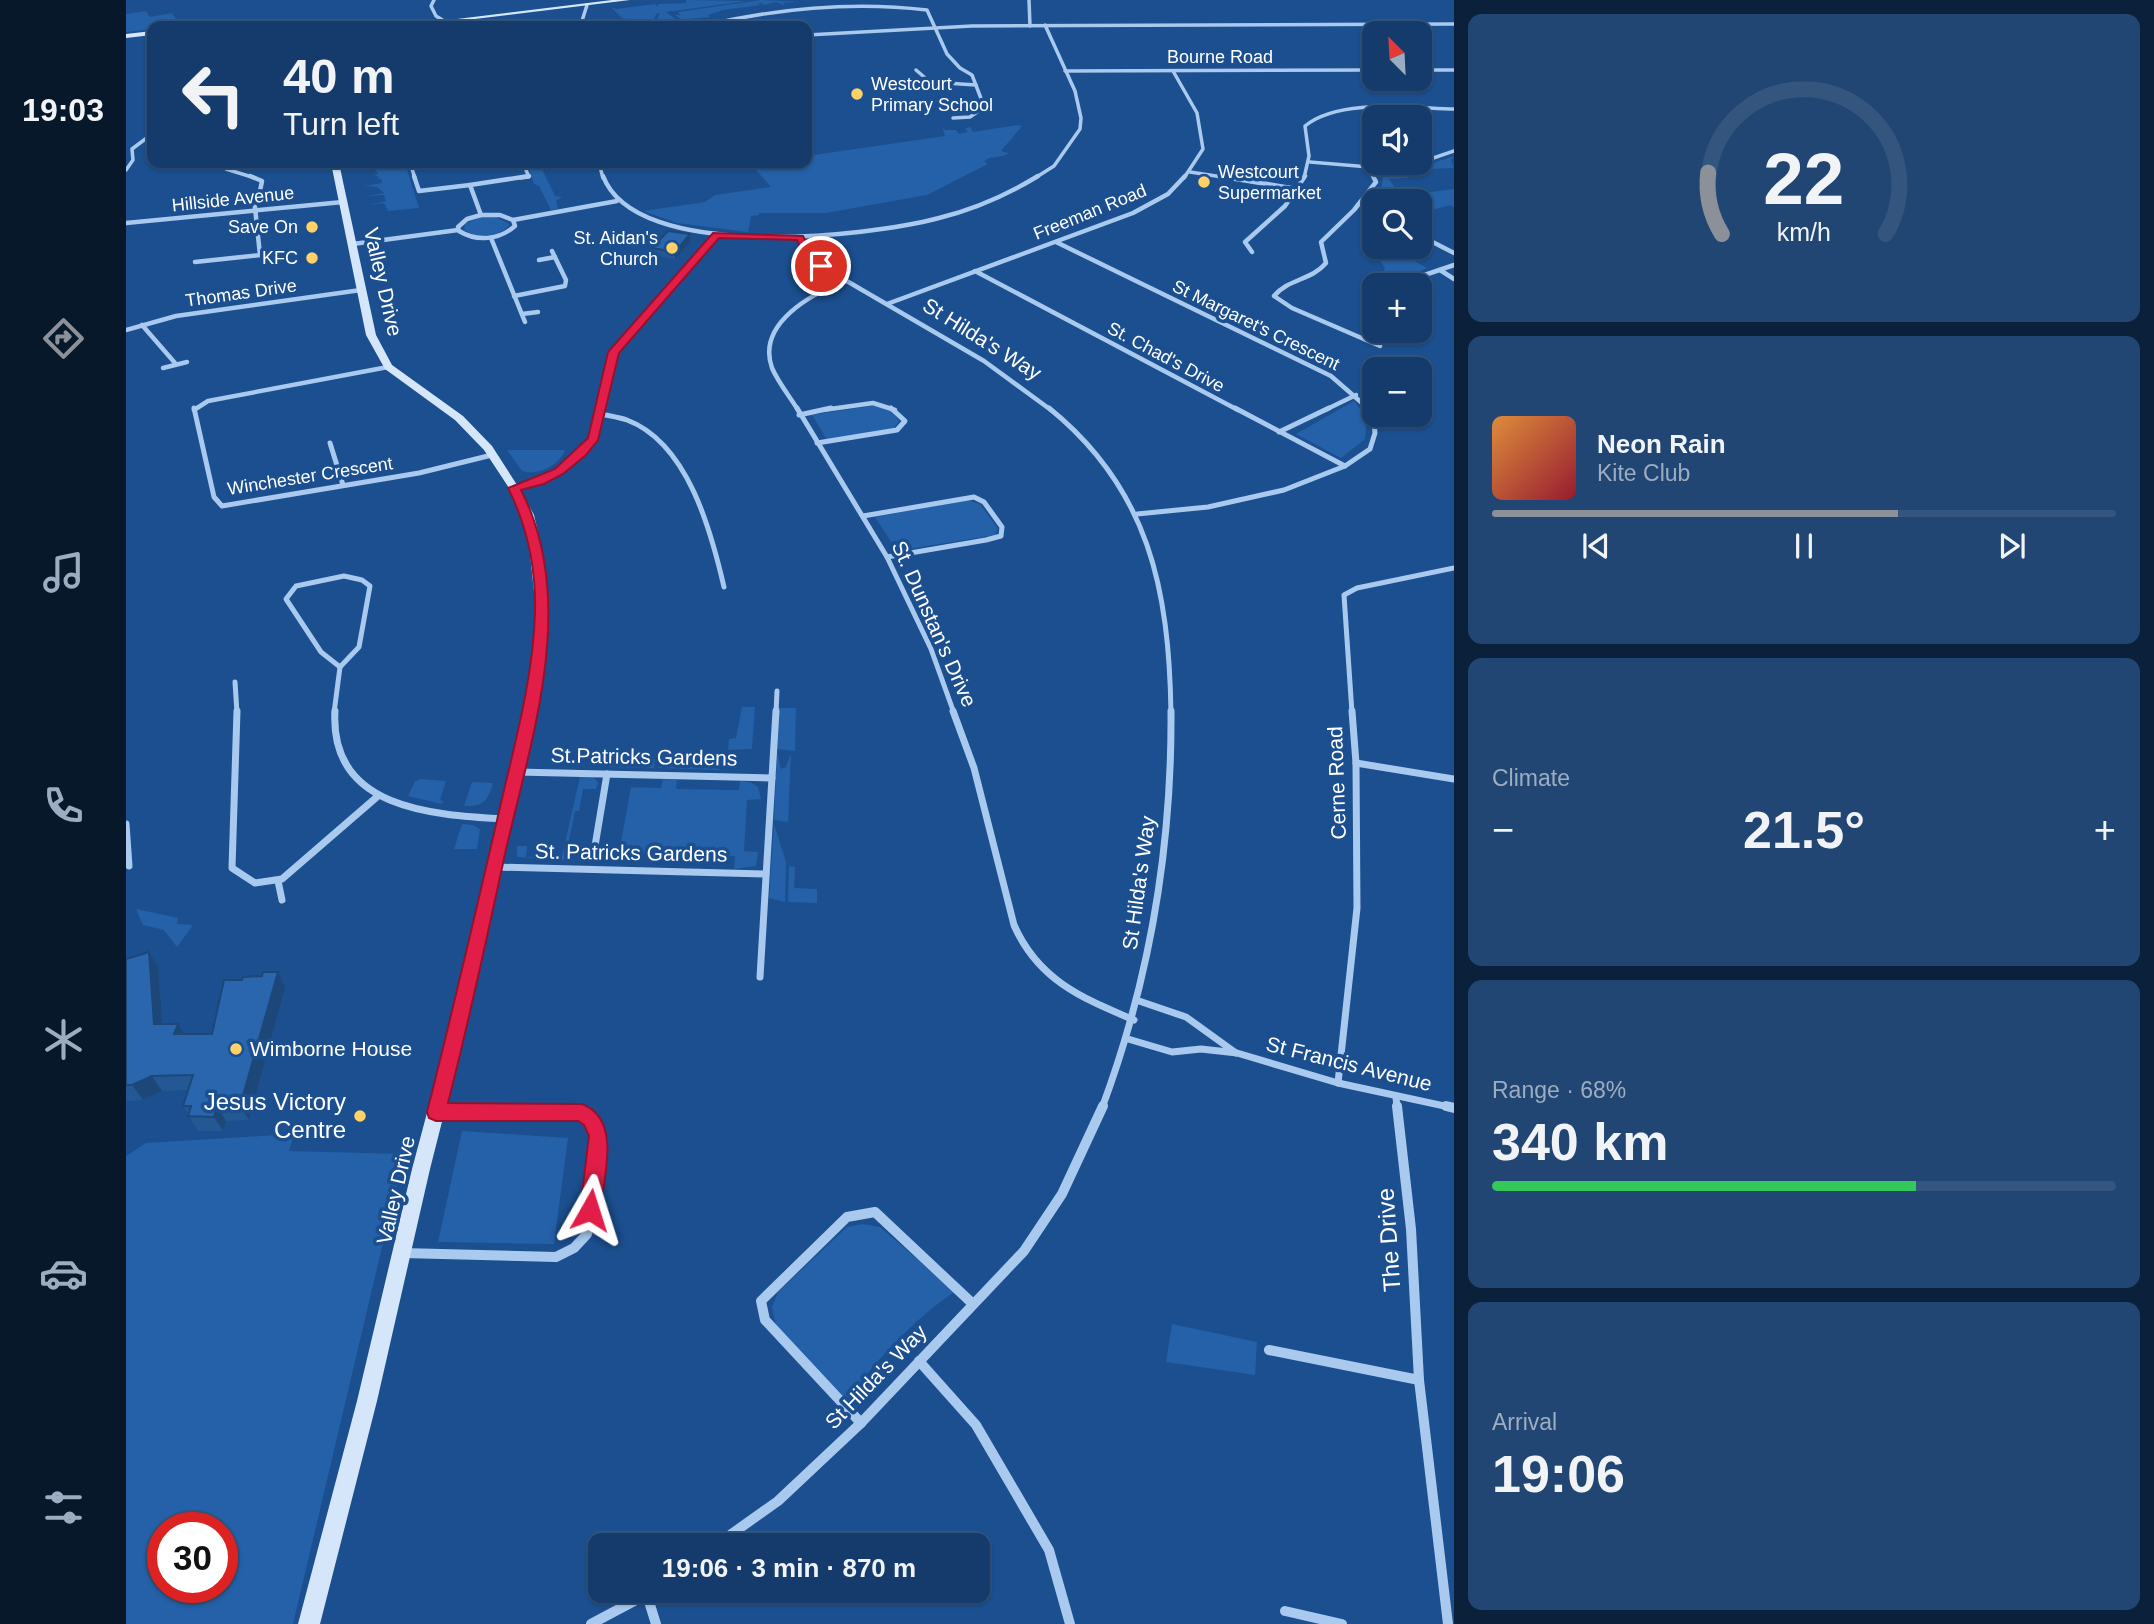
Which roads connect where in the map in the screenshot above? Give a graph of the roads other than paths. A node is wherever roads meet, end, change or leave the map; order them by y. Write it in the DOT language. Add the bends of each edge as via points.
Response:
graph roads {
  1 [pos="434,0"];
  2 [pos="627,0"];
  3 [pos="839,0"];
  4 [pos="1029,0"];
  5 [pos="587,5"];
  6 [pos="842,5"];
  7 [pos="444,21"];
  8 [pos="582,21"];
  9 [pos="723,21"];
  10 [pos="1454,24"];
  11 [pos="1045,25"];
  12 [pos="1030,26"];
  13 [pos="934,28"];
  14 [pos="147,34"];
  15 [pos="812,35"];
  16 [pos="126,36"];
  17 [pos="916,70"];
  18 [pos="1362,70"];
  19 [pos="1432,70"];
  20 [pos="1454,70"];
  21 [pos="1065,71"];
  22 [pos="1173,71"];
  23 [pos="976,85"];
  24 [pos="1454,109"];
  25 [pos="953,118"];
  26 [pos="147,138"];
  27 [pos="1454,151"];
  28 [pos="1432,159"];
  29 [pos="1310,162"];
  30 [pos="1362,166"];
  31 [pos="222,168"];
  32 [pos="336,168"];
  33 [pos="412,168"];
  34 [pos="525,168"];
  35 [pos="601,168"];
  36 [pos="126,170"];
  37 [pos="1190,172"];
  38 [pos="1373,175"];
  39 [pos="470,185"];
  40 [pos="1297,189"];
  41 [pos="617,201"];
  42 [pos="343,202"];
  43 [pos="256,211"];
  44 [pos="481,215"];
  45 [pos="513,220"];
  46 [pos="126,223"];
  47 [pos="458,230"];
  48 [pos="717,235"];
  49 [pos="491,238"];
  50 [pos="800,238"];
  51 [pos="1056,242"];
  52 [pos="1432,242"];
  53 [pos="353,244"];
  54 [pos="552,251"];
  55 [pos="1252,252"];
  56 [pos="1454,253"];
  57 [pos="555,257"];
  58 [pos="539,260"];
  59 [pos="195,262"];
  60 [pos="1454,265"];
  61 [pos="1440,270"];
  62 [pos="975,271"];
  63 [pos="1431,273"];
  64 [pos="1454,279"];
  65 [pos="846,281"];
  66 [pos="361,290"];
  67 [pos="514,296"];
  68 [pos="887,304"];
  69 [pos="538,312"];
  70 [pos="522,314"];
  71 [pos="525,322"];
  72 [pos="142,325"];
  73 [pos="126,330"];
  74 [pos="1362,337"];
  75 [pos="1374,343"];
  76 [pos="1380,346"];
  77 [pos="187,362"];
  78 [pos="175,363"];
  79 [pos="388,367"];
  80 [pos="163,368"];
  81 [pos="1356,394"];
  82 [pos="601,414"];
  83 [pos="799,415"];
  84 [pos="1279,432"];
  85 [pos="330,443"];
  86 [pos="817,443"];
  87 [pos="492,455"];
  88 [pos="1345,466"];
  89 [pos="344,485"];
  90 [pos="514,488"];
  91 [pos="1137,514"];
  92 [pos="863,516"];
  93 [pos="887,557"];
  94 [pos="1454,568"];
  95 [pos="724,587"];
  96 [pos="340,667"];
  97 [pos="234,682"];
  98 [pos="777,691"];
  99 [pos="1356,763"];
  100 [pos="516,772"];
  101 [pos="607,774"];
  102 [pos="772,778"];
  103 [pos="1454,779"];
  104 [pos="378,796"];
  105 [pos="506,820"];
  106 [pos="126,824"];
  107 [pos="593,852"];
  108 [pos="129,866"];
  109 [pos="495,867"];
  110 [pos="766,874"];
  111 [pos="278,881"];
  112 [pos="282,900"];
  113 [pos="760,977"];
  114 [pos="1139,1001"];
  115 [pos="1134,1020"];
  116 [pos="1128,1038"];
  117 [pos="1237,1053"];
  118 [pos="1338,1083"];
  119 [pos="1396,1097"];
  120 [pos="1454,1108"];
  121 [pos="436,1112"];
  122 [pos="402,1253"];
  123 [pos="973,1304"];
  124 [pos="1269,1350"];
  125 [pos="919,1361"];
  126 [pos="1419,1380"];
  127 [pos="860,1423"];
  128 [pos="733,1533"];
  129 [pos="631,1603"];
  130 [pos="652,1603"];
  131 [pos="1285,1611"];
  132 [pos="309,1624"];
  133 [pos="592,1624"];
  134 [pos="656,1624"];
  135 [pos="1070,1624"];
  136 [pos="1342,1624"];
  137 [pos="1448,1624"];
  1 -- 7 [label="street" via="431,6"];
  2 -- 5 [label="street"];
  3 -- 6 [label="street"];
  4 -- 12 [label="street"];
  5 -- 7 [label="street"];
  5 -- 8 [label="street"];
  6 -- 9 [label="street"];
  6 -- 13 [label="street" via="919,7 930,14"];
  10 -- 11 [label="street"];
  11 -- 12 [label="street"];
  11 -- 21 [label="street"];
  12 -- 13 [label="street"];
  13 -- 15 [label="street"];
  13 -- 23 [label="street" via="943,53 956,68 972,75"];
  14 -- 16 [label="street"];
  17 -- 23 [label="street" via="930,82"];
  18 -- 22 [label="street, Bourne Road"];
  19 -- 20 [label="street"];
  21 -- 22 [label="street, Bourne Road"];
  21 -- 50 [label="street" via="1079,106 1080,129 1055,164 1030,182 991,201 928,221"];
  22 -- 37 [label="street, Freeman Road" via="1202,129 1203,149"];
  23 -- 25 [label="street" via="980,110 970,117"];
  24 -- 29 [label="street" via="1352,110 1320,115 1305,126"];
  26 -- 36 [label="street" via="131,149 133,160"];
  27 -- 28 [label="street"];
  29 -- 30 [label="street"];
  29 -- 40 [label="street"];
  31 -- 43 [label="street" via="261,181 254,198"];
  32 -- 42 [label="street, Valley Drive"];
  33 -- 39 [label="street" via="419,191"];
  34 -- 39 [label="street" via="529,177"];
  35 -- 41 [label="street"];
  37 -- 40 [label="street"];
  37 -- 51 [label="street, Freeman Road" via="1176,190 1151,205"];
  38 -- 74 [label="street" via="1376,182 1321,242 1326,263 1320,274 1279,288 1274,296"];
  39 -- 44 [label="street"];
  40 -- 55 [label="street" via="1277,216 1245,242"];
  41 -- 45 [label="street"];
  41 -- 48 [label="street" via="653,221"];
  42 -- 43 [label="street, Hillside Avenue"];
  42 -- 53 [label="street, Valley Drive"];
  43 -- 46 [label="street, Hillside Avenue"];
  43 -- 59 [label="street" via="260,256"];
  44 -- 45 [label="street"];
  44 -- 47 [label="street" via="464,220"];
  45 -- 49 [label="street" via="512,230"];
  47 -- 49 [label="street" via="470,237"];
  47 -- 53 [label="street"];
  48 -- 50 [label="street"];
  48 -- 82 [label="street" via="614,352"];
  49 -- 67 [label="street"];
  50 -- 65 [label="street, St Hilda's Way" via="812,258"];
  51 -- 62 [label="street, Freeman Road"];
  51 -- 81 [label="street, St Margaret's Crescent" via="1321,370"];
  52 -- 56 [label="street"];
  53 -- 66 [label="street, Valley Drive"];
  54 -- 57 [label="street"];
  57 -- 58 [label="street"];
  57 -- 67 [label="street" via="566,280 564,286"];
  60 -- 61 [label="street"];
  61 -- 63 [label="street"];
  61 -- 64 [label="street"];
  62 -- 68 [label="street, Freeman Road"];
  62 -- 84 [label="street, St. Chad's Drive"];
  65 -- 68 [label="street, St Hilda's Way"];
  65 -- 83 [label="street, St. Dunstan's Drive" via="795,307 772,340 772,367"];
  66 -- 72 [label="street, Thomas Drive"];
  66 -- 79 [label="street, Valley Drive" via="371,336"];
  67 -- 70 [label="street"];
  68 -- 91 [label="street, St Hilda's Way" via="963,346 1037,395 1075,429"];
  69 -- 70 [label="street"];
  70 -- 71 [label="street"];
  72 -- 73 [label="street, Thomas Drive"];
  72 -- 78 [label="street"];
  75 -- 76 [label="street"];
  77 -- 78 [label="street"];
  78 -- 80 [label="street"];
  79 -- 87 [label="street, Valley Drive" via="458,418"];
  79 -- 89 [label="street, Winchester Crescent" via="208,401 194,408 214,497 220,505"];
  81 -- 84 [label="street"];
  81 -- 88 [label="street, St Margaret's Crescent" via="1373,413 1374,433 1370,449"];
  82 -- 90 [label="street" via="582,453 540,482"];
  82 -- 95 [label="street" via="620,416 654,434 674,461 696,501"];
  83 -- 86 [label="street, St. Dunstan's Drive"];
  83 -- 86 [label="street" via="871,402 890,405 905,421 897,430"];
  84 -- 88 [label="street, St. Chad's Drive"];
  85 -- 89 [label="street"];
  86 -- 92 [label="street, St. Dunstan's Drive"];
  87 -- 89 [label="street, Winchester Crescent"];
  87 -- 90 [label="street, Valley Drive"];
  88 -- 91 [label="street, St Margaret's Crescent" via="1284,490 1208,507"];
  90 -- 100 [label="street, Valley Drive" via="536,545 542,610 536,681"];
  91 -- 114 [label="street, St Hilda's Way" via="1156,566 1163,603 1173,737 1159,894"];
  92 -- 93 [label="street, St. Dunstan's Drive"];
  92 -- 93 [label="street" via="974,497 984,502 1002,527 1001,536 986,540"];
  93 -- 115 [label="street, St. Dunstan's Drive" via="931,649 961,727 1022,945 1059,984"];
  94 -- 99 [label="street, Cerne Road" via="1357,588 1344,595"];
  96 -- 96 [label="street" via="359,647 370,586 361,578 342,575 296,586 286,599 322,657"];
  96 -- 104 [label="street" via="337,743 351,773"];
  97 -- 111 [label="street" via="237,715 231,865 259,883"];
  98 -- 102 [label="street"];
  99 -- 103 [label="street"];
  99 -- 118 [label="street, Cerne Road" via="1357,908"];
  100 -- 101 [label="street, St.Patricks Gardens"];
  100 -- 105 [label="street, Valley Drive"];
  101 -- 102 [label="street, St.Patricks Gardens"];
  101 -- 107 [label="street"];
  102 -- 110 [label="street"];
  104 -- 105 [label="street" via="402,808"];
  104 -- 111 [label="street"];
  105 -- 109 [label="street, Valley Drive"];
  106 -- 108 [label="street"];
  109 -- 110 [label="street, St. Patricks Gardens"];
  109 -- 121 [label="street, Valley Drive"];
  110 -- 113 [label="street"];
  111 -- 112 [label="street"];
  114 -- 115 [label="street, St Hilda's Way"];
  114 -- 117 [label="street, St Francis Avenue" via="1186,1017"];
  115 -- 116 [label="street, St Hilda's Way"];
  116 -- 117 [label="street, St Francis Avenue" via="1172,1052"];
  116 -- 123 [label="street, St Hilda's Way" via="1087,1150 1044,1225"];
  117 -- 118 [label="street, St Francis Avenue"];
  118 -- 119 [label="street, St Francis Avenue"];
  119 -- 120 [label="street, St Francis Avenue"];
  119 -- 126 [label="street, The Drive" via="1411,1229"];
  121 -- 122 [label="street, Valley Drive"];
  121 -- 122 [label="street" via="582,1113 591,1119 598,1136 587,1234 581,1244 556,1256"];
  122 -- 132 [label="street, Valley Drive"];
  123 -- 125 [label="street, St Hilda's Way"];
  123 -- 127 [label="street" via="874,1212 848,1217 761,1301 765,1320"];
  124 -- 126 [label="street"];
  125 -- 127 [label="street, St Hilda's Way"];
  125 -- 135 [label="street" via="976,1425 1049,1550"];
  126 -- 137 [label="street, The Drive"];
  127 -- 128 [label="street, St Hilda's Way" via="778,1501"];
  129 -- 133 [label="street"];
  130 -- 134 [label="street"];
  131 -- 136 [label="street"];
}
